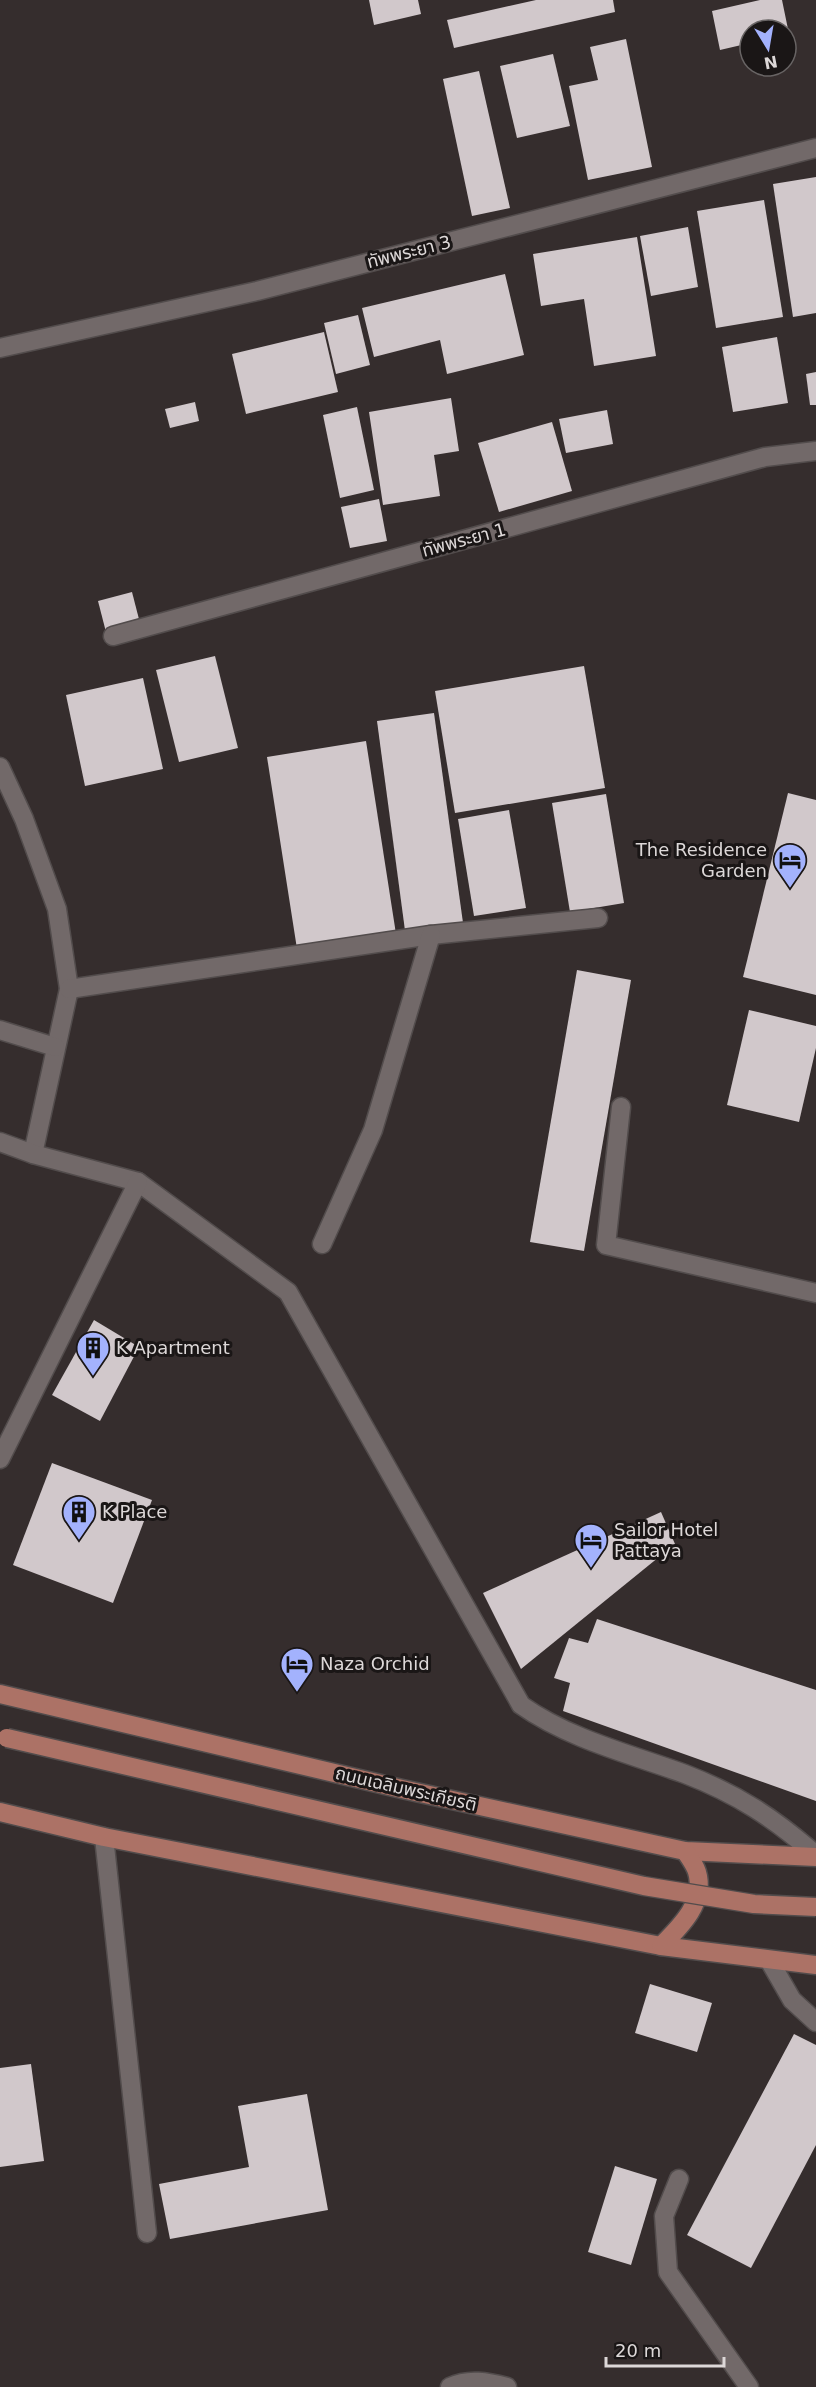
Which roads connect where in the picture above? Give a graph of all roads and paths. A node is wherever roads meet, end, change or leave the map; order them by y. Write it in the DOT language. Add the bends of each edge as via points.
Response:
graph roads {
  1 [pos="816,148"];
  2 [pos="0,348"];
  3 [pos="816,451"];
  4 [pos="113,636"];
  5 [pos="0,767"];
  6 [pos="598,918"];
  7 [pos="431,935"];
  8 [pos="69,989"];
  9 [pos="0,1030"];
  10 [pos="55,1047"];
  11 [pos="621,1107"];
  12 [pos="0,1142"];
  13 [pos="33,1154"];
  14 [pos="138,1182"];
  15 [pos="322,1244"];
  16 [pos="816,1293"];
  17 [pos="0,1459"];
  18 [pos="0,1694"];
  19 [pos="4,1737"];
  20 [pos="0,1812"];
  21 [pos="104,1837"];
  22 [pos="685,1851"];
  23 [pos="816,1856"];
  24 [pos="816,1907"];
  25 [pos="661,1946"];
  26 [pos="770,1960"];
  27 [pos="816,1965"];
  28 [pos="816,2022"];
  29 [pos="680,2179"];
  30 [pos="147,2233"];
  31 [pos="450,2387"];
  32 [pos="507,2387"];
  33 [pos="749,2387"];
  1 -- 2 [label="street, ทัพพระยา 3" via="257,291"];
  3 -- 4 [label="street, ทัพพระยา 1" via="765,457"];
  5 -- 8 [label="street" via="57,909"];
  6 -- 7 [label="street"];
  7 -- 8 [label="street"];
  7 -- 15 [label="street" via="373,1130"];
  8 -- 10 [label="street"];
  9 -- 10 [label="street"];
  10 -- 13 [label="street"];
  11 -- 16 [label="street" via="606,1245"];
  12 -- 13 [label="street"];
  13 -- 14 [label="street"];
  14 -- 17 [label="street"];
  14 -- 23 [label="street" via="288,1292 521,1705 544,1722 687,1775 751,1804"];
  18 -- 22 [label="main road, ถนนเฉลิมพระเกียรติ"];
  19 -- 24 [label="main road, bridge" via="644,1886 754,1904"];
  20 -- 21 [label="main road"];
  21 -- 25 [label="main road"];
  21 -- 30 [label="street"];
  22 -- 23 [label="main road, ถนนเฉลิมพระเกียรติ"];
  22 -- 25 [label="main road" via="697,1872 697,1897 686,1920"];
  25 -- 26 [label="main road"];
  26 -- 27 [label="main road"];
  26 -- 28 [label="street" via="792,2000"];
  29 -- 33 [label="street" via="664,2216 668,2272"];
  31 -- 32 [label="street" via="485,2381"];
}
